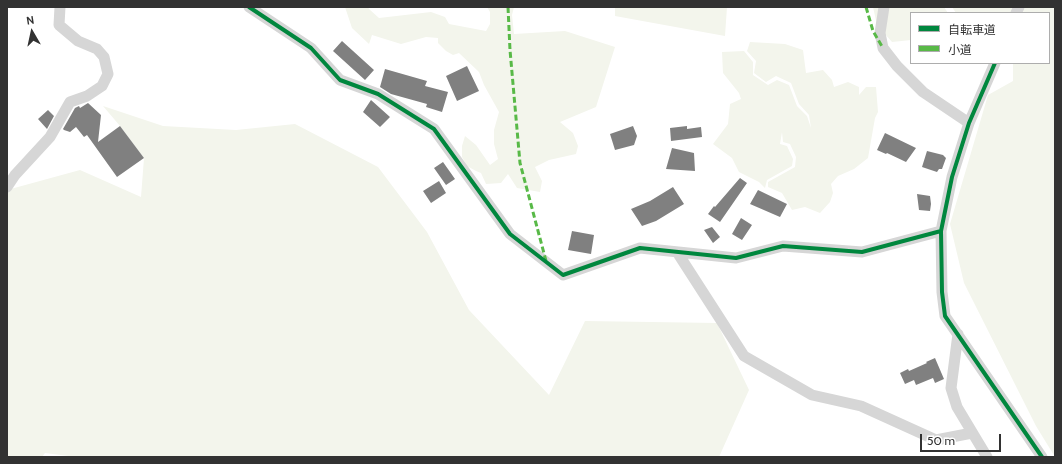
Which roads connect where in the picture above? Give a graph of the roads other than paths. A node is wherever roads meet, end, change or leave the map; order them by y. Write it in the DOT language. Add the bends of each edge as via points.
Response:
graph roads {
  1 [pos="60,7"];
  2 [pos="249,7"];
  3 [pos="884,7"];
  4 [pos="995,64"];
  5 [pos="969,123"];
  6 [pos="7,187"];
  7 [pos="941,231"];
  8 [pos="677,252"];
  9 [pos="958,334"];
  10 [pos="972,433"];
  11 [pos="987,457"];
  12 [pos="1042,457"];
  1 -- 6 [label="street" via="59,25 78,41 97,49 104,57 108,74 102,86 87,96 70,102 50,137 14,175"];
  2 -- 8 [label="street" via="310,48 340,80 378,94 434,129 510,234 563,275 640,248"];
  3 -- 5 [label="street" via="880,33 883,48 923,92"];
  4 -- 5 [label="street"];
  5 -- 7 [label="street" via="952,177"];
  7 -- 8 [label="street" via="862,252 783,246 736,258"];
  7 -- 9 [label="street" via="944,316"];
  8 -- 10 [label="street" via="744,356 812,395 861,406 936,440"];
  9 -- 10 [label="street" via="951,388 957,406"];
  9 -- 12 [label="street"];
  10 -- 11 [label="street"];
}
